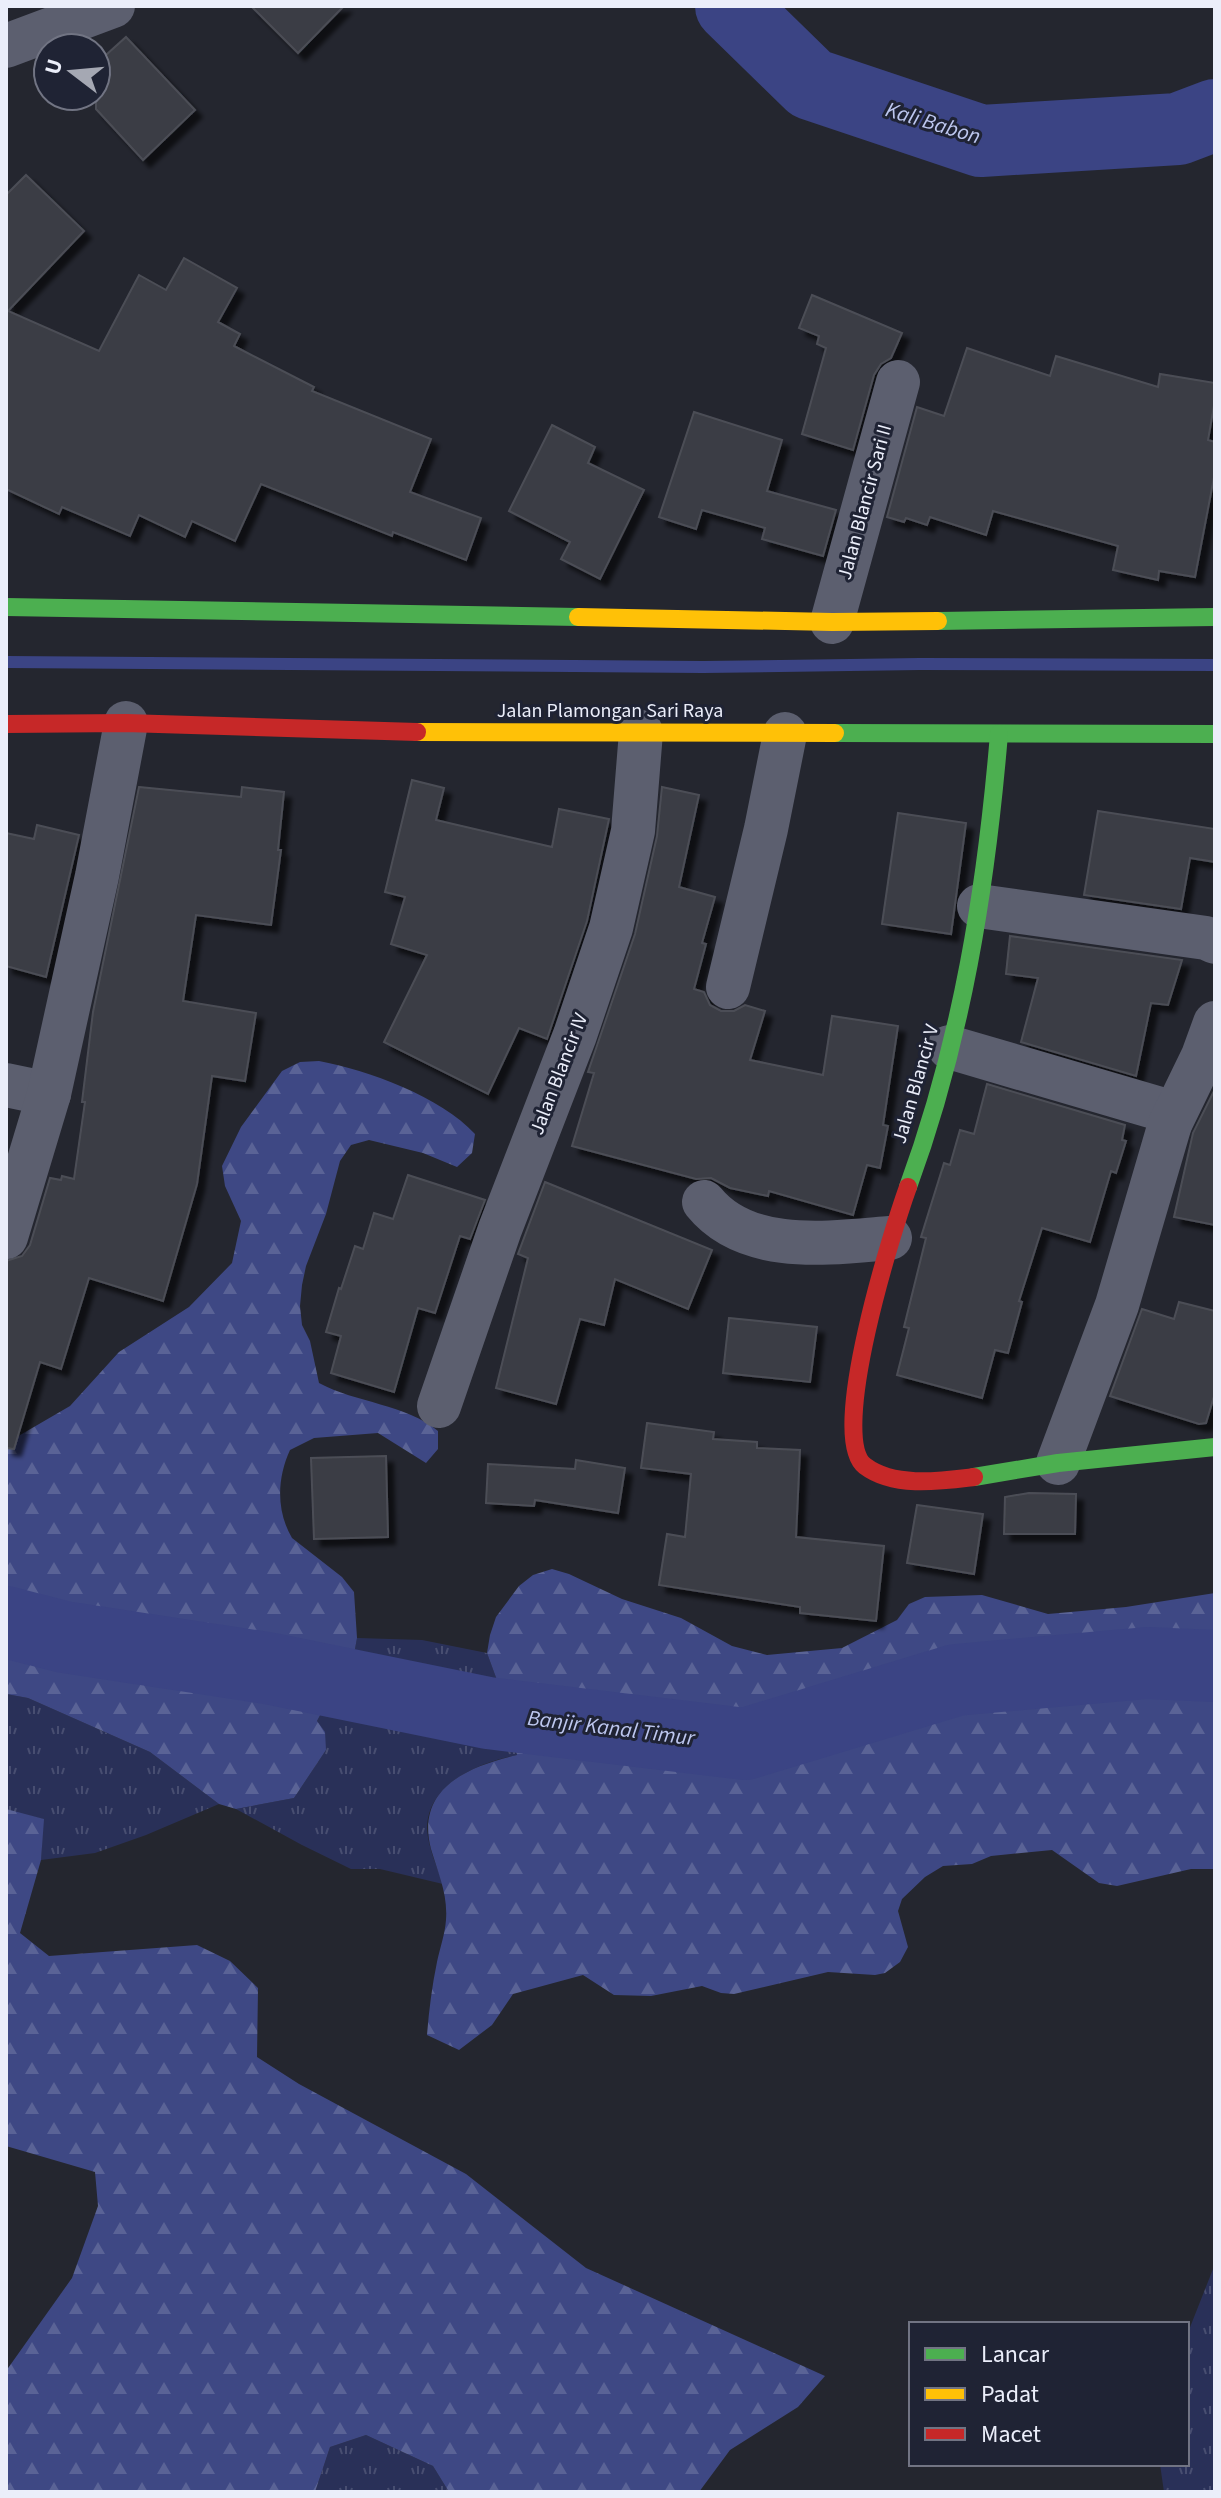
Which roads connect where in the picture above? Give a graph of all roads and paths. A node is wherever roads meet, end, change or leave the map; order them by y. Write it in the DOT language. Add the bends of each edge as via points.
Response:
graph roads {
  1 [pos="113,6"];
  2 [pos="6,46"];
  3 [pos="898,382"];
  4 [pos="6,607"];
  5 [pos="1215,617"];
  6 [pos="832,622"];
  7 [pos="126,723"];
  8 [pos="6,724"];
  9 [pos="641,732"];
  10 [pos="785,734"];
  11 [pos="999,734"];
  12 [pos="1215,734"];
  13 [pos="979,906"];
  14 [pos="1215,942"];
  15 [pos="728,987"];
  16 [pos="1215,1023"];
  17 [pos="949,1047"];
  18 [pos="6,1085"];
  19 [pos="49,1094"];
  20 [pos="1170,1124"];
  21 [pos="704,1202"];
  22 [pos="6,1237"];
  23 [pos="890,1238"];
  24 [pos="439,1406"];
  25 [pos="1215,1447"];
  26 [pos="1058,1463"];
  1 -- 2 [label="street"];
  3 -- 6 [label="street, Jalan Blancir Sari II"];
  4 -- 6 [label="street"];
  5 -- 6 [label="street"];
  7 -- 8 [label="street, Jalan Plamongan Sari Raya"];
  7 -- 9 [label="street, Jalan Plamongan Sari Raya" via="459,733"];
  7 -- 19 [label="street"];
  9 -- 10 [label="street, Jalan Plamongan Sari Raya"];
  9 -- 24 [label="street, Jalan Blancir IV" via="633,831 611,928"];
  10 -- 11 [label="street, Jalan Plamongan Sari Raya"];
  10 -- 15 [label="street"];
  11 -- 12 [label="street, Jalan Plamongan Sari Raya"];
  11 -- 13 [label="street, Jalan Blancir V"];
  13 -- 14 [label="street"];
  13 -- 17 [label="street, Jalan Blancir V"];
  16 -- 20 [label="street"];
  17 -- 20 [label="street" via="1164,1110"];
  17 -- 23 [label="street, Jalan Blancir V"];
  18 -- 19 [label="street"];
  19 -- 22 [label="street"];
  20 -- 26 [label="street" via="1117,1305"];
  21 -- 23 [label="street" via="728,1224 767,1238 817,1245"];
  23 -- 26 [label="street, Jalan Blancir V" via="864,1339 853,1441 860,1463 886,1477 908,1480 959,1479"];
  25 -- 26 [label="street"];
}
